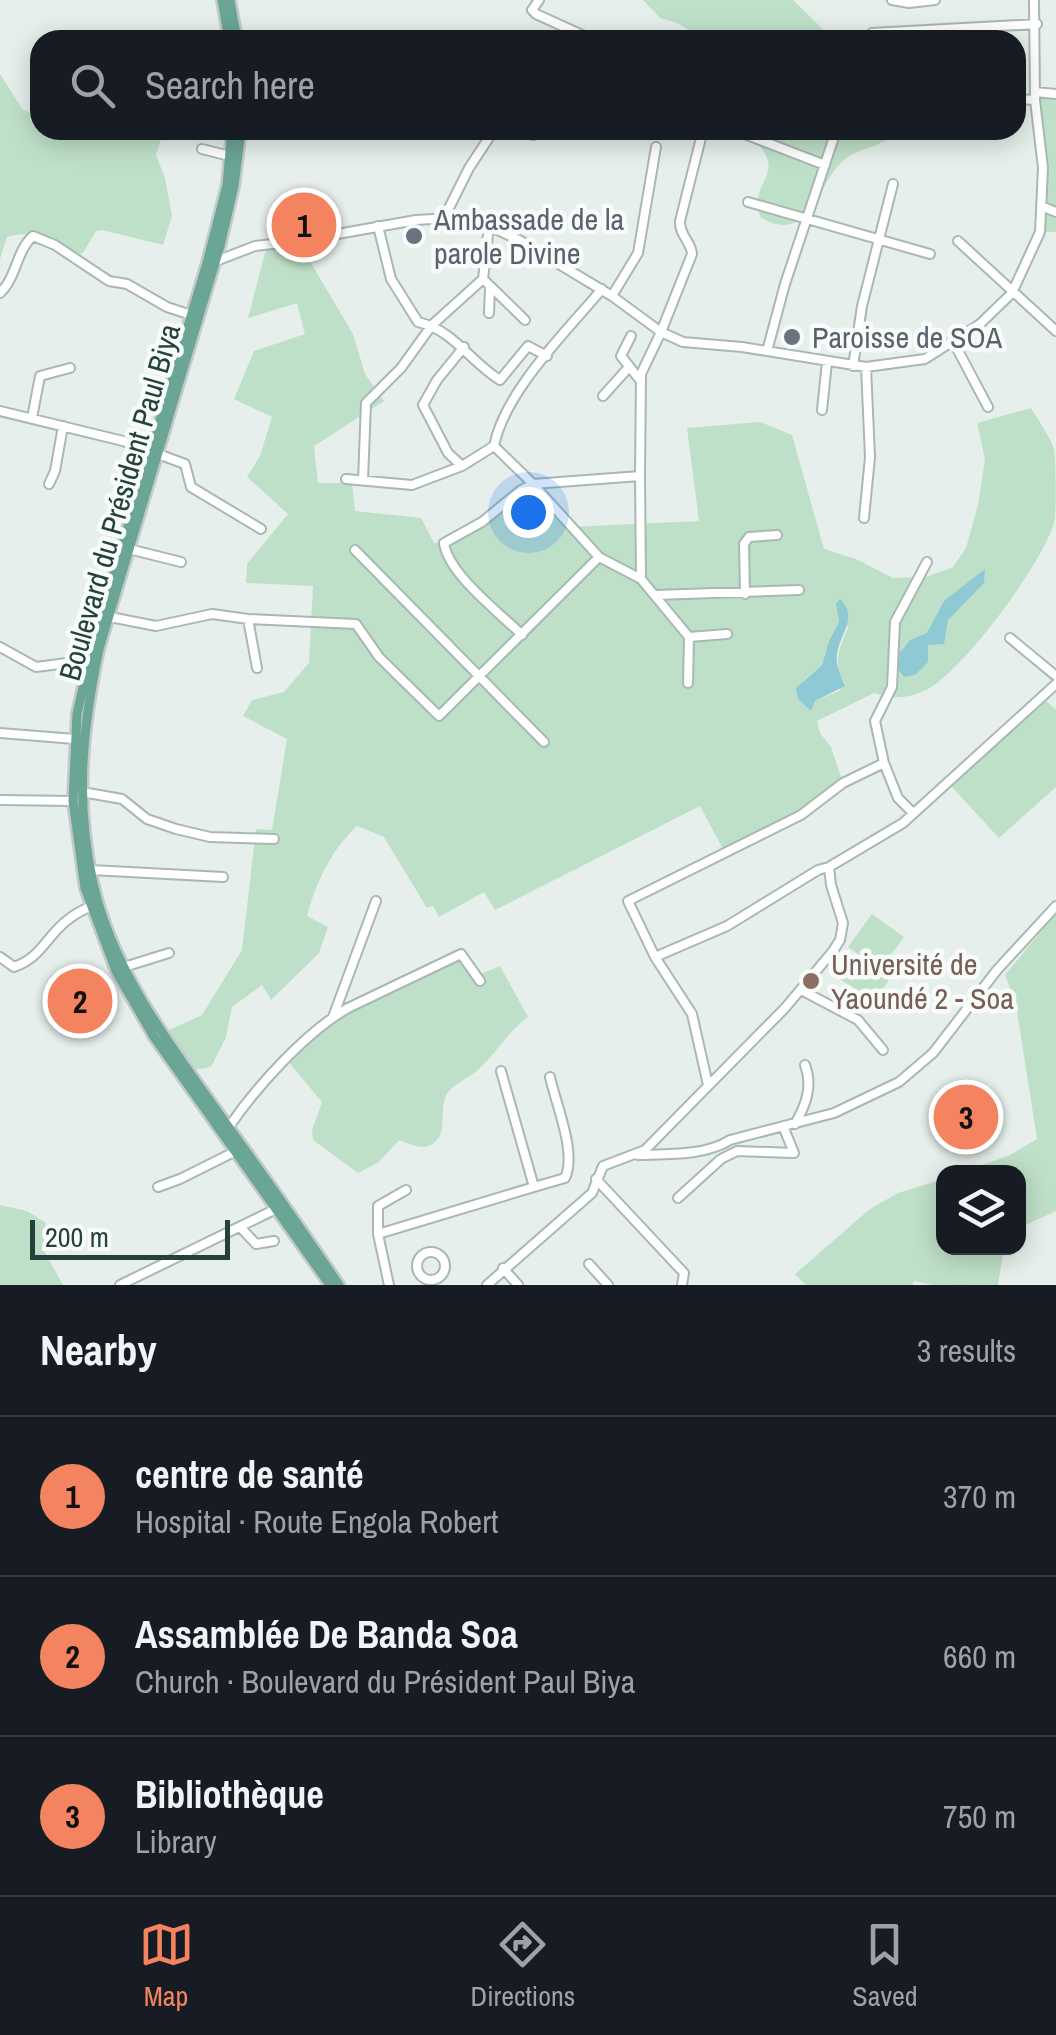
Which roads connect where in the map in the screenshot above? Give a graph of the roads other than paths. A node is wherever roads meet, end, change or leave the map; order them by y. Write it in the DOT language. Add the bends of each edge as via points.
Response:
graph roads {
  1 [pos="222,0"];
  2 [pos="230,0"];
  3 [pos="539,0"];
  4 [pos="892,0"];
  5 [pos="1034,0"];
  6 [pos="928,1"];
  7 [pos="1037,24"];
  8 [pos="227,30"];
  9 [pos="235,30"];
  10 [pos="563,30"];
  11 [pos="938,30"];
  12 [pos="1056,94"];
  13 [pos="1035,96"];
  14 [pos="1026,97"];
  15 [pos="231,140"];
  16 [pos="240,140"];
  17 [pos="487,140"];
  18 [pos="700,140"];
  19 [pos="761,140"];
  20 [pos="833,140"];
  21 [pos="656,147"];
  22 [pos="202,149"];
  23 [pos="230,156"];
  24 [pos="825,164"];
  25 [pos="893,184"];
  26 [pos="748,202"];
  27 [pos="1042,206"];
  28 [pos="1056,212"];
  29 [pos="444,218"];
  30 [pos="806,221"];
  31 [pos="378,226"];
  32 [pos="489,226"];
  33 [pos="881,240"];
  34 [pos="958,241"];
  35 [pos="930,254"];
  36 [pos="211,263"];
  37 [pos="483,278"];
  38 [pos="5,279"];
  39 [pos="490,287"];
  40 [pos="602,289"];
  41 [pos="0,293"];
  42 [pos="1012,294"];
  43 [pos="612,296"];
  44 [pos="488,313"];
  45 [pos="192,315"];
  46 [pos="525,320"];
  47 [pos="432,325"];
  48 [pos="1055,328"];
  49 [pos="661,332"];
  50 [pos="631,336"];
  51 [pos="954,343"];
  52 [pos="464,347"];
  53 [pos="768,351"];
  54 [pos="547,356"];
  55 [pos="826,362"];
  56 [pos="853,366"];
  57 [pos="629,367"];
  58 [pos="866,367"];
  59 [pos="70,368"];
  60 [pos="500,380"];
  61 [pos="640,380"];
  62 [pos="520,389"];
  63 [pos="603,396"];
  64 [pos="988,407"];
  65 [pos="822,410"];
  66 [pos="0,411"];
  67 [pos="32,418"];
  68 [pos="63,426"];
  69 [pos="494,446"];
  70 [pos="154,452"];
  71 [pos="462,466"];
  72 [pos="640,476"];
  73 [pos="346,479"];
  74 [pos="362,480"];
  75 [pos="49,484"];
  76 [pos="533,484"];
  77 [pos="864,518"];
  78 [pos="260,529"];
  79 [pos="777,535"];
  80 [pos="128,549"];
  81 [pos="354,550"];
  82 [pos="599,557"];
  83 [pos="181,562"];
  84 [pos="928,562"];
  85 [pos="641,578"];
  86 [pos="800,590"];
  87 [pos="745,594"];
  88 [pos="656,595"];
  89 [pos="105,616"];
  90 [pos="248,620"];
  91 [pos="726,634"];
  92 [pos="522,635"];
  93 [pos="689,637"];
  94 [pos="1010,638"];
  95 [pos="0,647"];
  96 [pos="90,660"];
  97 [pos="257,668"];
  98 [pos="478,676"];
  99 [pos="1056,676"];
  100 [pos="688,683"];
  101 [pos="1056,684"];
  102 [pos="0,733"];
  103 [pos="75,739"];
  104 [pos="544,742"];
  105 [pos="884,763"];
  106 [pos="82,792"];
  107 [pos="0,800"];
  108 [pos="73,800"];
  109 [pos="913,814"];
  110 [pos="274,839"];
  111 [pos="829,866"];
  112 [pos="90,870"];
  113 [pos="224,877"];
  114 [pos="376,901"];
  115 [pos="94,905"];
  116 [pos="1056,906"];
  117 [pos="169,953"];
  118 [pos="0,957"];
  119 [pos="655,957"];
  120 [pos="124,967"];
  121 [pos="480,981"];
  122 [pos="801,990"];
  123 [pos="333,1016"];
  124 [pos="883,1050"];
  125 [pos="805,1065"];
  126 [pos="501,1072"];
  127 [pos="550,1077"];
  128 [pos="708,1085"];
  129 [pos="794,1124"];
  130 [pos="783,1126"];
  131 [pos="229,1127"];
  132 [pos="236,1151"];
  133 [pos="638,1155"];
  134 [pos="596,1180"];
  135 [pos="158,1186"];
  136 [pos="534,1187"];
  137 [pos="406,1190"];
  138 [pos="678,1198"];
  139 [pos="276,1208"];
  140 [pos="241,1228"];
  141 [pos="378,1234"];
  142 [pos="274,1241"];
  143 [pos="589,1264"];
  144 [pos="504,1268"];
  145 [pos="604,1284"];
  146 [pos="120,1285"];
  147 [pos="330,1285"];
  148 [pos="338,1285"];
  149 [pos="389,1285"];
  150 [pos="487,1285"];
  151 [pos="518,1285"];
  152 [pos="682,1285"];
  1 -- 8 [label="main road"];
  2 -- 9 [label="main road"];
  3 -- 10 [label="street" via="532,10"];
  4 -- 6 [label="street"];
  5 -- 7 [label="street"];
  7 -- 11 [label="street"];
  7 -- 13 [label="street"];
  12 -- 13 [label="street"];
  13 -- 14 [label="street"];
  13 -- 27 [label="street"];
  15 -- 23 [label="main road"];
  16 -- 36 [label="main road"];
  17 -- 29 [label="street"];
  18 -- 49 [label="street" via="680,221 692,254"];
  19 -- 24 [label="street"];
  20 -- 24 [label="street"];
  21 -- 43 [label="street" via="638,253"];
  22 -- 23 [label="street"];
  23 -- 36 [label="main road"];
  24 -- 30 [label="street"];
  25 -- 33 [label="street"];
  26 -- 30 [label="street"];
  27 -- 28 [label="street"];
  27 -- 42 [label="street" via="1040,232"];
  29 -- 31 [label="street"];
  29 -- 32 [label="street"];
  30 -- 33 [label="street"];
  30 -- 53 [label="street"];
  31 -- 36 [label="street" via="255,246"];
  31 -- 47 [label="street" via="396,292 418,322"];
  32 -- 37 [label="street"];
  32 -- 40 [label="street"];
  33 -- 35 [label="street"];
  33 -- 56 [label="street"];
  34 -- 42 [label="street"];
  36 -- 45 [label="main road, Boulevard du Président Paul Biya"];
  36 -- 70 [label="main road, Boulevard du Président Paul Biya"];
  37 -- 39 [label="street"];
  37 -- 47 [label="street"];
  38 -- 41 [label="street"];
  38 -- 45 [label="street" via="33,236 109,281"];
  39 -- 44 [label="street"];
  39 -- 46 [label="street"];
  40 -- 43 [label="street"];
  40 -- 54 [label="street"];
  42 -- 48 [label="street"];
  42 -- 51 [label="street"];
  43 -- 49 [label="street"];
  45 -- 70 [label="main road, Boulevard du Président Paul Biya"];
  47 -- 52 [label="street"];
  47 -- 74 [label="street" via="366,403"];
  49 -- 53 [label="street" via="683,342"];
  49 -- 61 [label="street"];
  50 -- 57 [label="street" via="622,356"];
  51 -- 58 [label="street" via="925,359"];
  51 -- 64 [label="street"];
  52 -- 60 [label="street"];
  52 -- 71 [label="street" via="424,404 448,453"];
  53 -- 55 [label="street"];
  54 -- 60 [label="street" via="528,346"];
  54 -- 62 [label="street"];
  55 -- 56 [label="street"];
  55 -- 65 [label="street"];
  56 -- 58 [label="street"];
  57 -- 61 [label="street"];
  57 -- 63 [label="street"];
  58 -- 77 [label="street" via="870,457"];
  59 -- 67 [label="street" via="40,376"];
  60 -- 62 [label="street"];
  61 -- 72 [label="street"];
  62 -- 69 [label="street"];
  66 -- 67 [label="street"];
  67 -- 68 [label="street"];
  68 -- 70 [label="street"];
  68 -- 75 [label="street"];
  69 -- 71 [label="street"];
  69 -- 76 [label="street"];
  70 -- 78 [label="street" via="185,464 188,484"];
  70 -- 80 [label="main road, Boulevard du Président Paul Biya"];
  70 -- 89 [label="main road, Boulevard du Président Paul Biya"];
  71 -- 74 [label="street" via="412,485"];
  72 -- 76 [label="street"];
  72 -- 85 [label="street"];
  73 -- 74 [label="street"];
  76 -- 82 [label="street"];
  76 -- 92 [label="street" via="444,544 460,574"];
  79 -- 87 [label="street" via="744,544"];
  80 -- 83 [label="street"];
  80 -- 89 [label="main road, Boulevard du Président Paul Biya"];
  81 -- 98 [label="street"];
  82 -- 85 [label="street"];
  82 -- 92 [label="street"];
  84 -- 105 [label="street" via="896,622 892,686 875,722"];
  85 -- 88 [label="street"];
  86 -- 87 [label="street"];
  87 -- 88 [label="street"];
  88 -- 93 [label="street"];
  89 -- 90 [label="street" via="156,626 205,614"];
  89 -- 96 [label="main road, Boulevard du Président Paul Biya"];
  89 -- 106 [label="main road, Boulevard du Président Paul Biya" via="84,717"];
  90 -- 97 [label="street"];
  90 -- 98 [label="street" via="356,624 378,656 439,716"];
  91 -- 93 [label="street"];
  92 -- 98 [label="street"];
  93 -- 100 [label="street"];
  94 -- 99 [label="street"];
  95 -- 96 [label="street" via="36,667"];
  96 -- 103 [label="main road, Boulevard du Président Paul Biya"];
  98 -- 104 [label="street"];
  101 -- 109 [label="street"];
  102 -- 103 [label="street"];
  103 -- 108 [label="main road, Boulevard du Président Paul Biya"];
  105 -- 109 [label="street" via="898,798"];
  105 -- 119 [label="street" via="801,815 628,901"];
  106 -- 110 [label="street" via="122,799 148,819 193,833"];
  106 -- 112 [label="main road, Boulevard du Président Paul Biya"];
  107 -- 108 [label="street"];
  108 -- 115 [label="main road, Boulevard du Président Paul Biya"];
  109 -- 111 [label="street"];
  111 -- 119 [label="street" via="727,926"];
  111 -- 122 [label="street" via="843,931"];
  112 -- 113 [label="street"];
  112 -- 115 [label="main road, Boulevard du Président Paul Biya"];
  114 -- 123 [label="street"];
  115 -- 118 [label="street" via="67,920 26,963 14,967"];
  115 -- 120 [label="main road, Boulevard du Président Paul Biya"];
  115 -- 132 [label="main road, Boulevard du Président Paul Biya" via="116,970 154,1037"];
  116 -- 129 [label="street" via="920,1065 861,1102"];
  117 -- 120 [label="street"];
  119 -- 128 [label="street" via="692,1014"];
  120 -- 131 [label="main road, Boulevard du Président Paul Biya"];
  121 -- 123 [label="street" via="461,954"];
  122 -- 124 [label="street" via="858,1020"];
  122 -- 128 [label="street"];
  123 -- 131 [label="street"];
  125 -- 129 [label="street" via="810,1079"];
  126 -- 136 [label="street"];
  127 -- 136 [label="street" via="569,1170 565,1178"];
  128 -- 133 [label="street"];
  129 -- 130 [label="street"];
  130 -- 133 [label="street" via="721,1146"];
  130 -- 138 [label="street" via="794,1153 737,1151"];
  131 -- 148 [label="main road, Boulevard du Président Paul Biya"];
  132 -- 135 [label="street"];
  132 -- 139 [label="main road, Boulevard du Président Paul Biya"];
  133 -- 134 [label="street" via="603,1166"];
  134 -- 144 [label="street" via="592,1192"];
  134 -- 152 [label="street" via="684,1273"];
  136 -- 141 [label="street"];
  137 -- 141 [label="street" via="378,1206"];
  139 -- 140 [label="street"];
  139 -- 147 [label="main road, Boulevard du Président Paul Biya"];
  140 -- 142 [label="street" via="256,1244"];
  140 -- 146 [label="street"];
  141 -- 149 [label="street"];
  143 -- 145 [label="street"];
  144 -- 150 [label="street"];
  144 -- 151 [label="street"];
}
